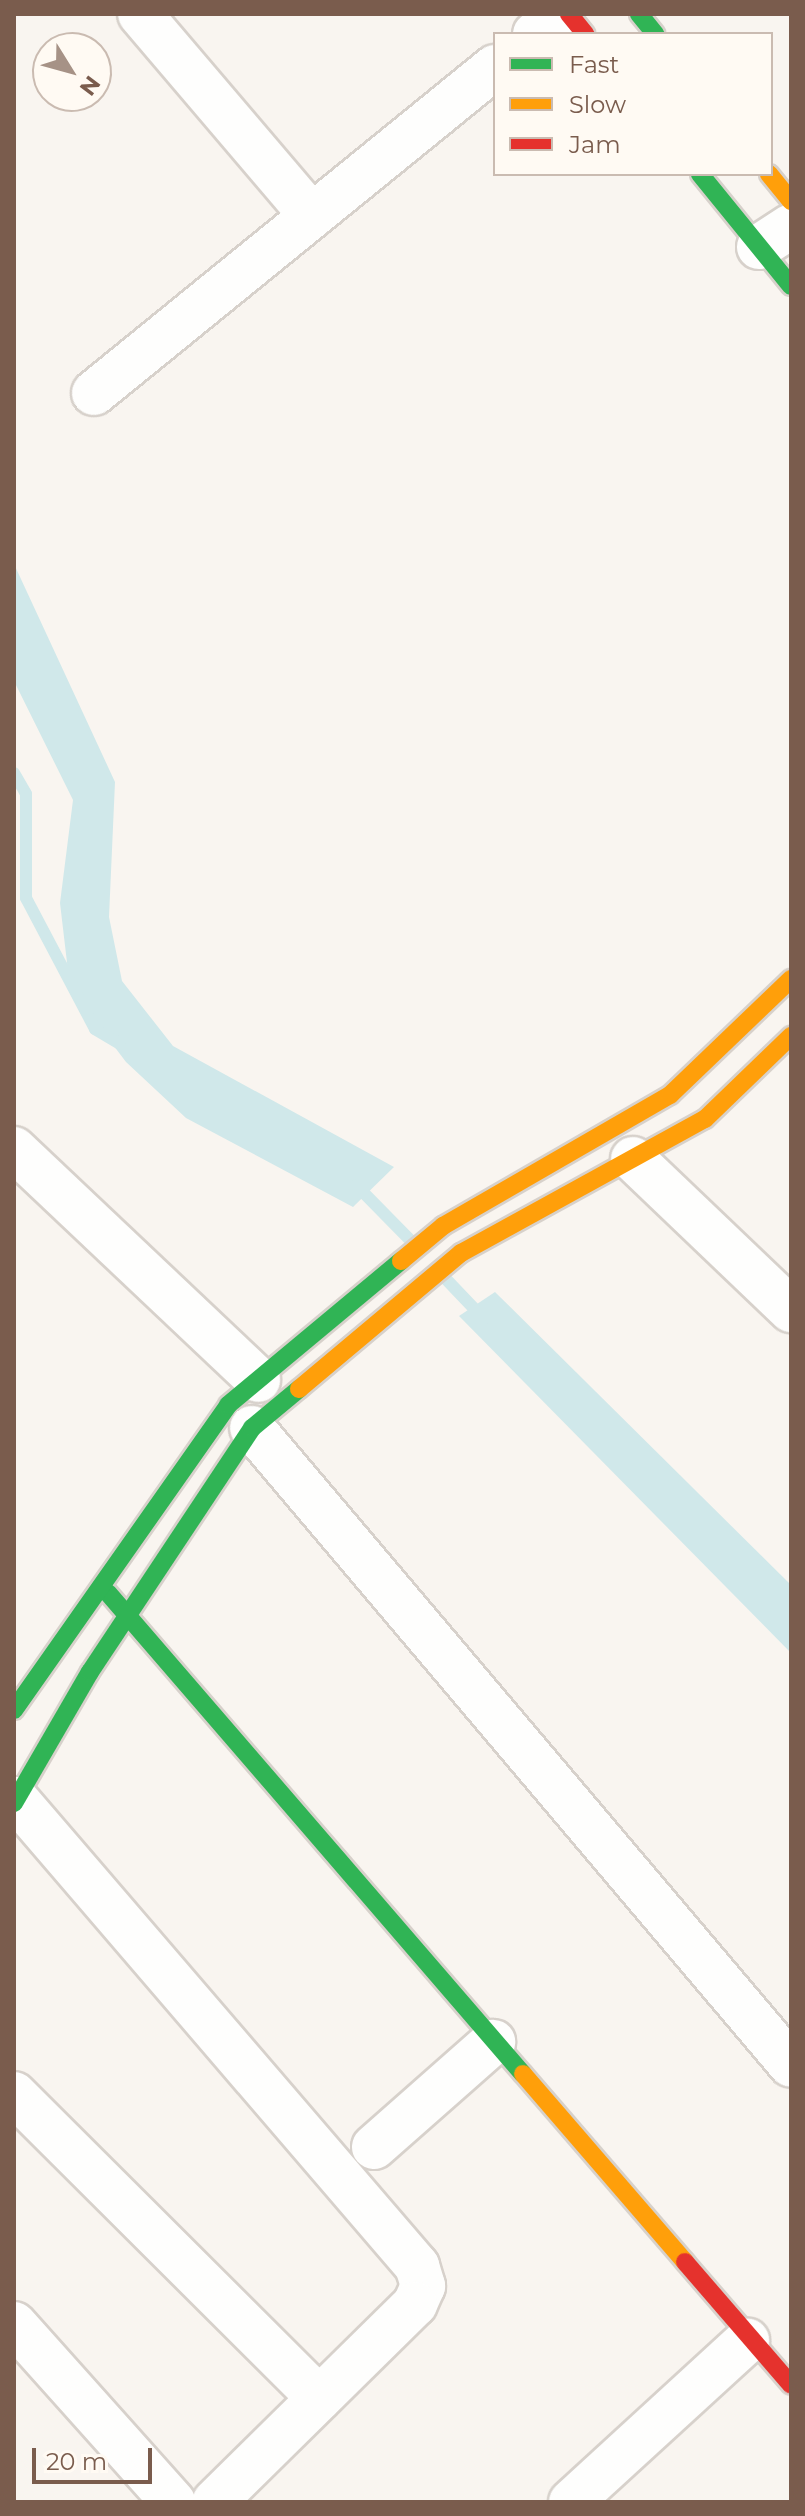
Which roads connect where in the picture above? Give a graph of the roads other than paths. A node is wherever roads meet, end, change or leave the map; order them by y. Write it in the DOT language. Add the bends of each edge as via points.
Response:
graph roads {
  1 [pos="140,14"];
  2 [pos="560,14"];
  3 [pos="569,14"];
  4 [pos="639,14"];
  5 [pos="538,32"];
  6 [pos="583,32"];
  7 [pos="653,32"];
  8 [pos="493,69"];
  9 [pos="702,176"];
  10 [pos="771,176"];
  11 [pos="791,201"];
  12 [pos="312,216"];
  13 [pos="775,236"];
  14 [pos="791,286"];
  15 [pos="94,393"];
  16 [pos="791,979"];
  17 [pos="791,1036"];
  18 [pos="680,1111"];
  19 [pos="633,1159"];
  20 [pos="20,1166"];
  21 [pos="791,1310"];
  22 [pos="258,1380"];
  23 [pos="252,1428"];
  24 [pos="99,1583"];
  25 [pos="128,1614"];
  26 [pos="14,1710"];
  27 [pos="15,1801"];
  28 [pos="493,2042"];
  29 [pos="791,2065"];
  30 [pos="14,2094"];
  31 [pos="374,2147"];
  32 [pos="14,2324"];
  33 [pos="747,2341"];
  34 [pos="791,2385"];
  35 [pos="319,2398"];
  36 [pos="173,2502"];
  37 [pos="214,2502"];
  38 [pos="571,2502"];
  1 -- 12 [label="street"];
  2 -- 5 [label="street"];
  3 -- 6 [label="street"];
  4 -- 7 [label="street"];
  8 -- 12 [label="street"];
  9 -- 13 [label="street"];
  10 -- 11 [label="street"];
  12 -- 15 [label="street"];
  13 -- 14 [label="street"];
  16 -- 18 [label="street"];
  17 -- 18 [label="street"];
  18 -- 19 [label="street"];
  18 -- 22 [label="street" via="443,1226"];
  19 -- 21 [label="street"];
  19 -- 23 [label="street" via="461,1253"];
  20 -- 22 [label="street"];
  22 -- 24 [label="street" via="228,1405"];
  23 -- 25 [label="street"];
  23 -- 29 [label="street"];
  24 -- 25 [label="street"];
  24 -- 26 [label="street"];
  25 -- 27 [label="street"];
  25 -- 28 [label="street"];
  27 -- 35 [label="street" via="417,2266 423,2286 415,2304"];
  28 -- 31 [label="street"];
  28 -- 33 [label="street"];
  30 -- 35 [label="street"];
  32 -- 36 [label="street"];
  33 -- 34 [label="street"];
  33 -- 38 [label="street"];
  35 -- 37 [label="street"];
}
